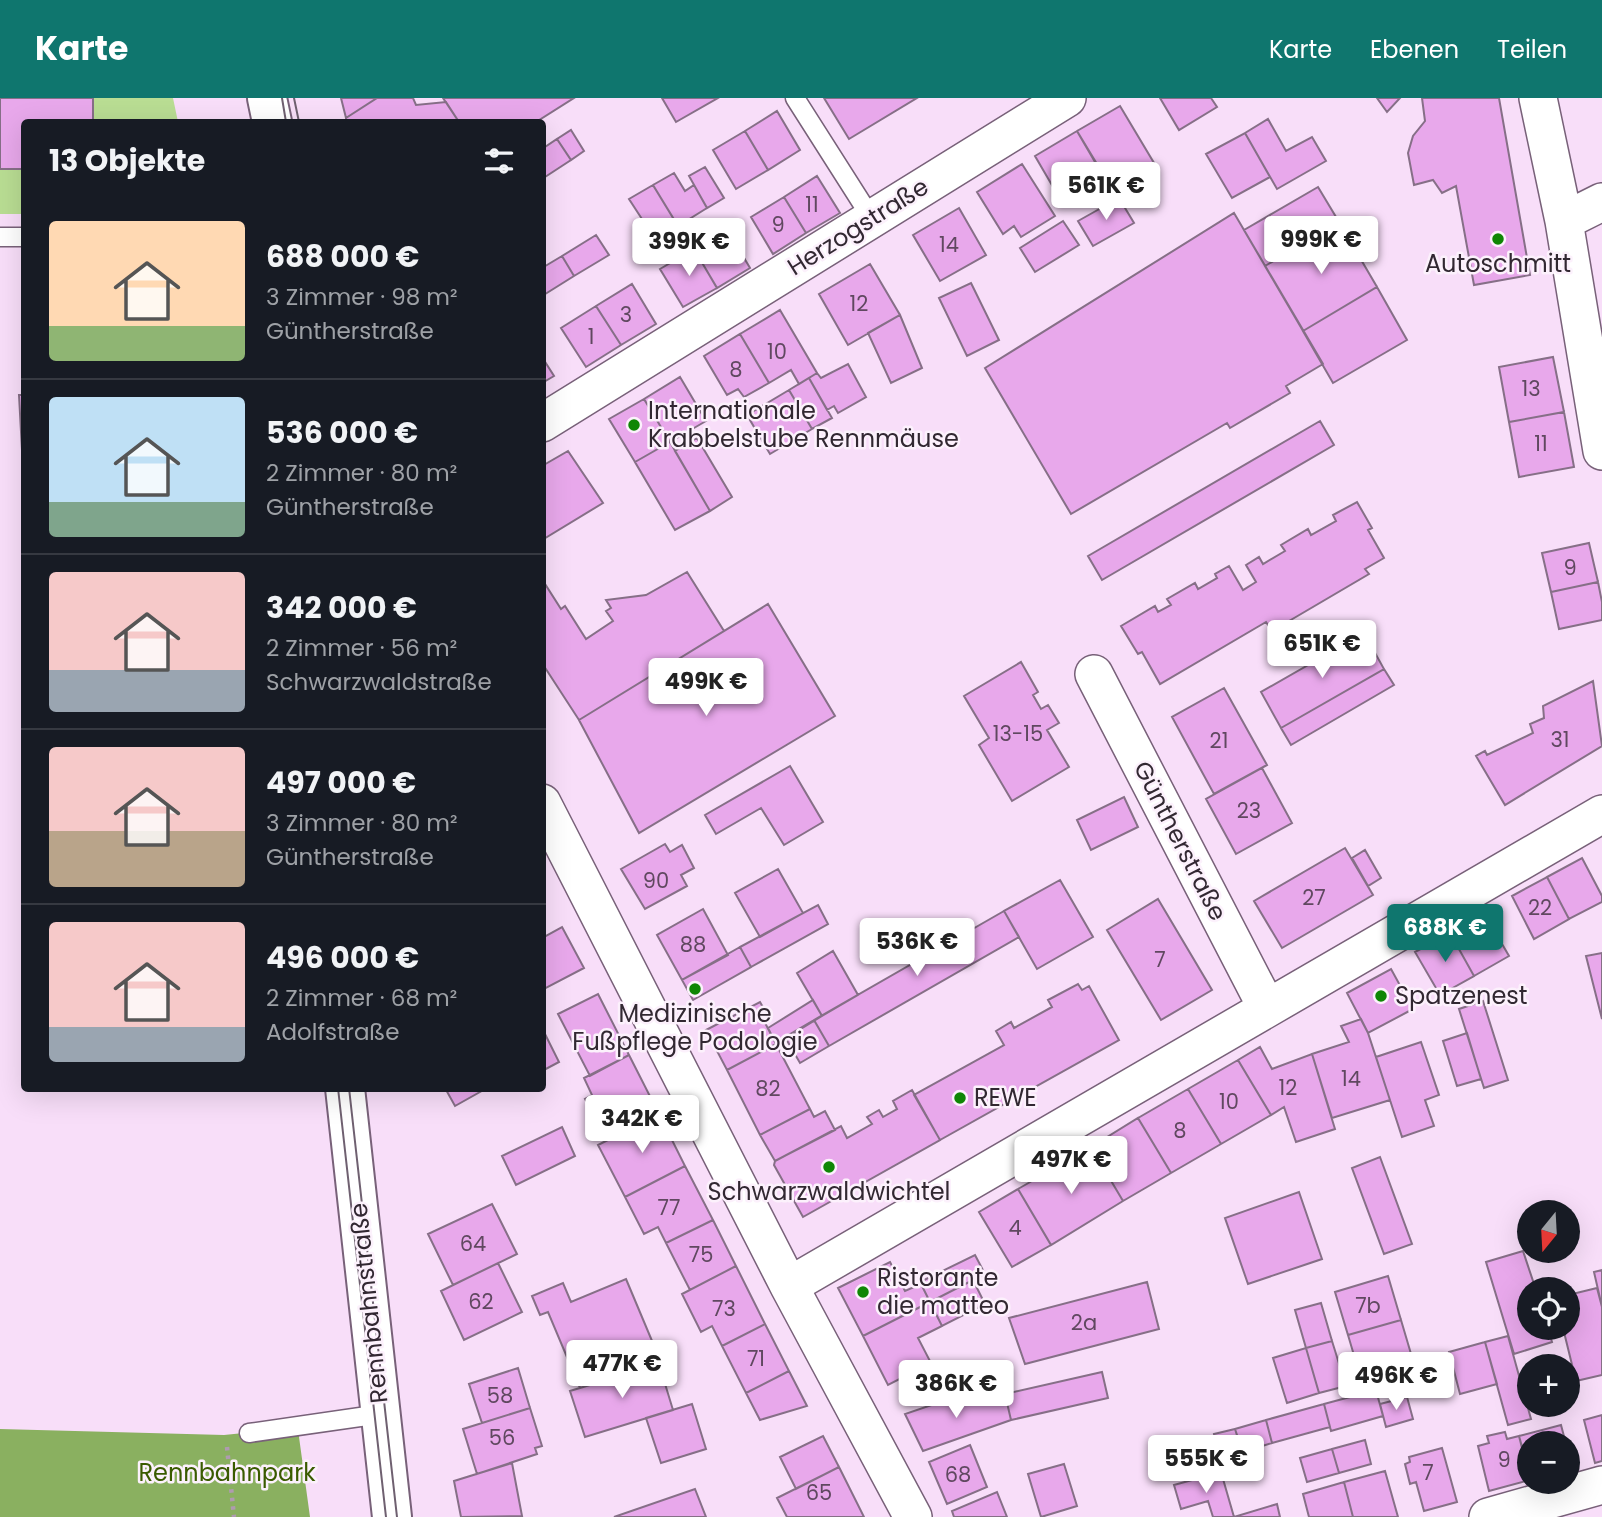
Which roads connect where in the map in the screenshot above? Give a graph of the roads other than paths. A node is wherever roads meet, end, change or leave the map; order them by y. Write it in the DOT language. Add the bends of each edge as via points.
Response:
graph roads {
  1 [pos="267,98"];
  2 [pos="795,98"];
  3 [pos="1538,98"];
  4 [pos="1060,100"];
  5 [pos="271,119"];
  6 [pos="1602,202"];
  7 [pos="872,219"];
  8 [pos="1564,221"];
  9 [pos="0,237"];
  10 [pos="21,237"];
  11 [pos="546,421"];
  12 [pos="1602,451"];
  13 [pos="1094,674"];
  14 [pos="546,811"];
  15 [pos="1602,814"];
  16 [pos="1266,1008"];
  17 [pos="345,1092"];
  18 [pos="789,1286"];
  19 [pos="381,1414"];
  20 [pos="249,1433"];
  21 [pos="1602,1485"];
  22 [pos="392,1517"];
  23 [pos="912,1517"];
  24 [pos="1488,1517"];
  1 -- 5 [label="main road"];
  2 -- 7 [label="lane"];
  3 -- 8 [label="street"];
  4 -- 7 [label="street, Herzogstraße"];
  6 -- 8 [label="street"];
  7 -- 11 [label="street, Herzogstraße"];
  8 -- 12 [label="street"];
  9 -- 10 [label="lane"];
  13 -- 16 [label="street, Güntherstraße"];
  14 -- 18 [label="street"];
  15 -- 16 [label="street"];
  16 -- 18 [label="street"];
  17 -- 19 [label="main road, Rennbahnstraße"];
  18 -- 23 [label="street"];
  19 -- 20 [label="lane"];
  19 -- 22 [label="main road, Rennbahnstraße"];
  21 -- 24 [label="street"];
}
